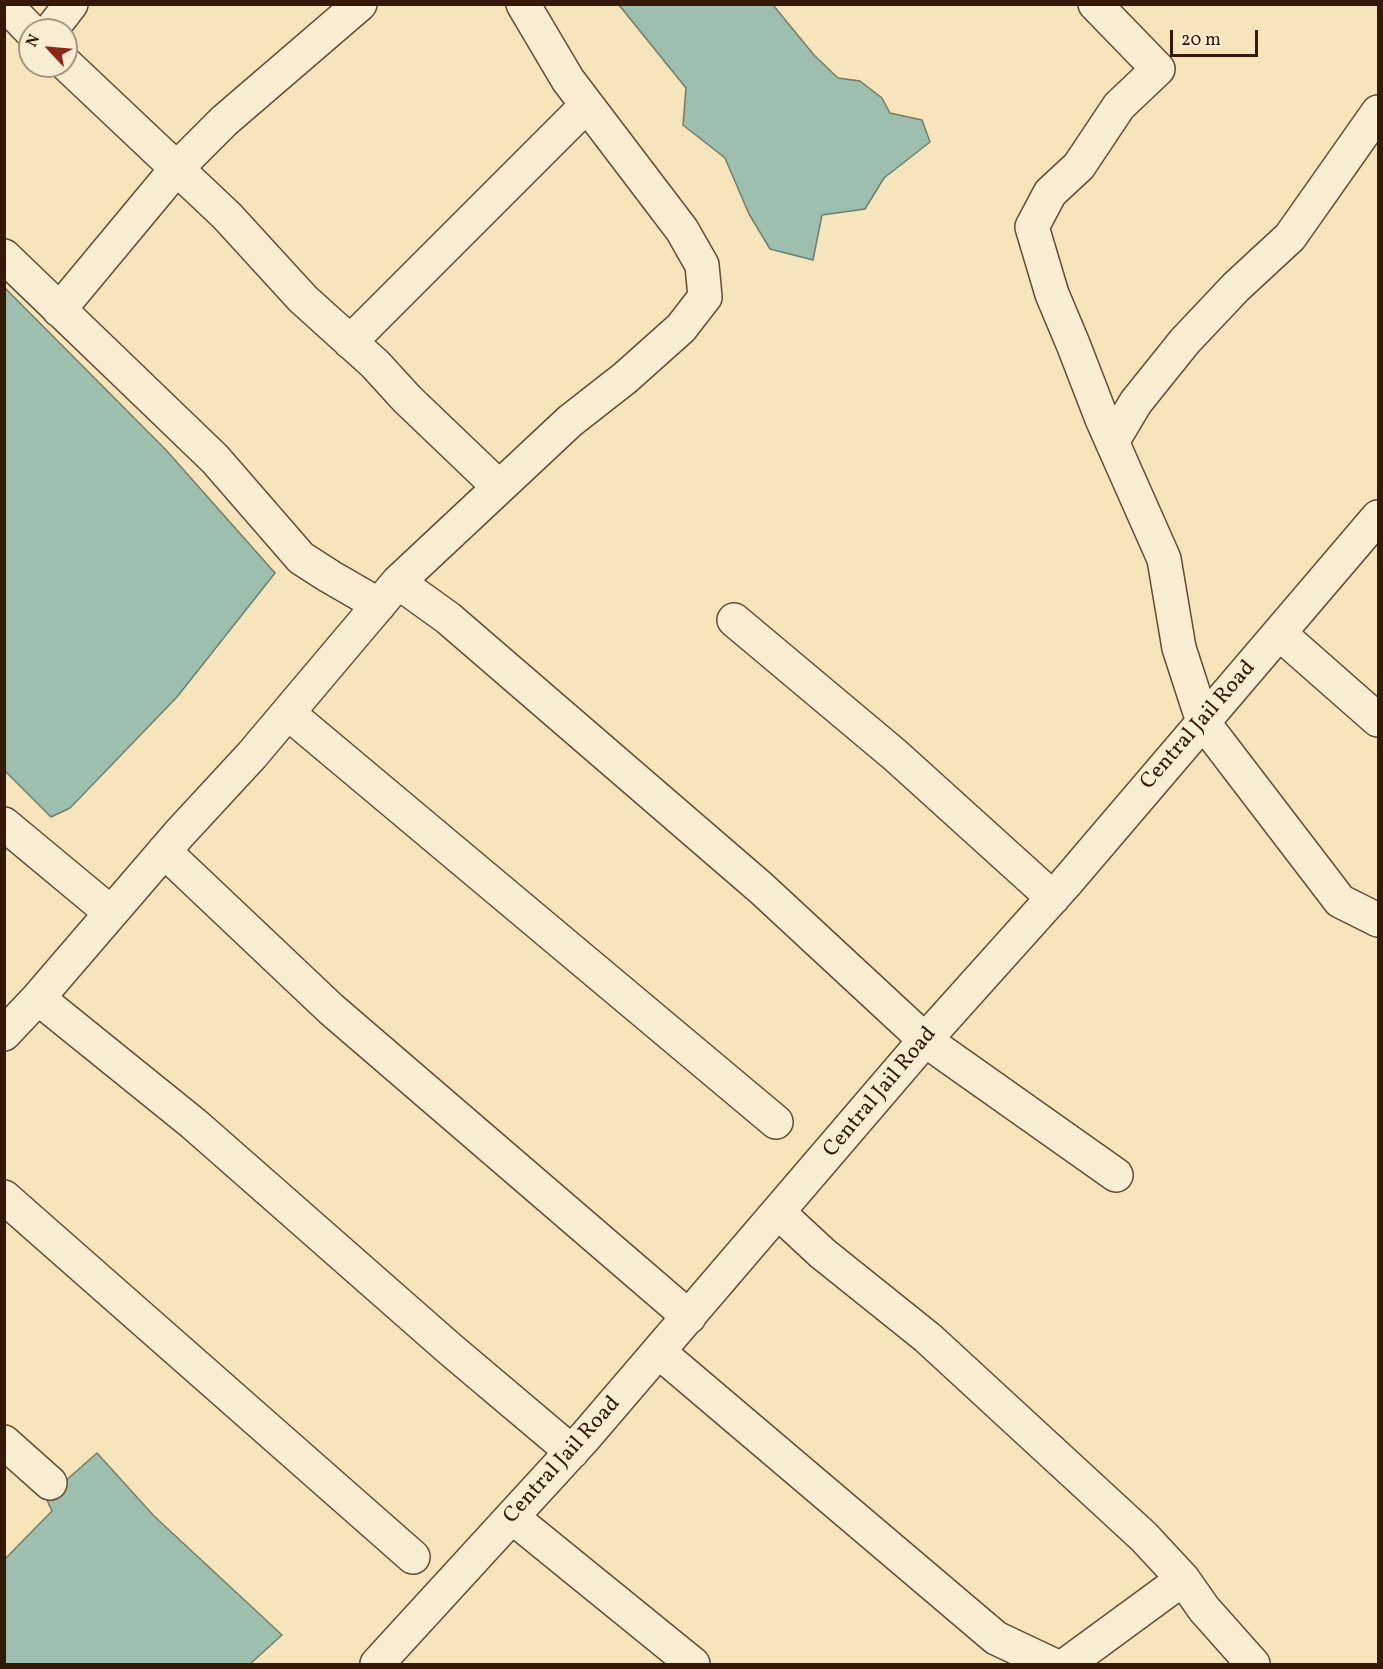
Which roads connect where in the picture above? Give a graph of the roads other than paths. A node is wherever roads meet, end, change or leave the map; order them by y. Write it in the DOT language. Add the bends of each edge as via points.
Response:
graph roads {
  1 [pos="5,4"];
  2 [pos="71,4"];
  3 [pos="360,4"];
  4 [pos="523,4"];
  5 [pos="1095,4"];
  6 [pos="18,18"];
  7 [pos="60,18"];
  8 [pos="78,75"];
  9 [pos="587,105"];
  10 [pos="1378,112"];
  11 [pos="177,168"];
  12 [pos="4,256"];
  13 [pos="59,310"];
  14 [pos="350,342"];
  15 [pos="1112,442"];
  16 [pos="499,487"];
  17 [pos="1378,517"];
  18 [pos="389,594"];
  19 [pos="734,620"];
  20 [pos="1279,633"];
  21 [pos="288,713"];
  22 [pos="1378,720"];
  23 [pos="1203,722"];
  24 [pos="4,824"];
  25 [pos="164,851"];
  26 [pos="1053,898"];
  27 [pos="110,912"];
  28 [pos="1378,920"];
  29 [pos="38,998"];
  30 [pos="4,1034"];
  31 [pos="925,1040"];
  32 [pos="776,1122"];
  33 [pos="1116,1175"];
  34 [pos="4,1197"];
  35 [pos="779,1213"];
  36 [pos="689,1317"];
  37 [pos="659,1352"];
  38 [pos="4,1442"];
  39 [pos="572,1452"];
  40 [pos="50,1482"];
  41 [pos="512,1517"];
  42 [pos="413,1557"];
  43 [pos="1183,1579"];
  44 [pos="389,1661"];
  45 [pos="693,1665"];
  46 [pos="1051,1665"];
  47 [pos="1067,1665"];
  48 [pos="1253,1665"];
  1 -- 6 [label="street"];
  2 -- 7 [label="street"];
  3 -- 11 [label="street" via="224,120"];
  4 -- 9 [label="street"];
  5 -- 15 [label="street" via="1158,69 1119,106 1079,166 1050,194 1032,227 1052,294"];
  8 -- 11 [label="street"];
  9 -- 14 [label="street"];
  9 -- 16 [label="street" via="682,230 702,265 705,297 681,328"];
  10 -- 15 [label="street" via="1290,237 1185,341 1136,402"];
  11 -- 13 [label="street"];
  11 -- 14 [label="street" via="303,299"];
  12 -- 13 [label="street"];
  13 -- 18 [label="street" via="215,459 301,558 329,576"];
  14 -- 16 [label="street"];
  15 -- 23 [label="street" via="1164,559 1179,648"];
  16 -- 18 [label="street"];
  17 -- 20 [label="street, Central Jail Road"];
  18 -- 21 [label="street"];
  18 -- 31 [label="street" via="448,618 743,872"];
  19 -- 26 [label="street" via="895,756"];
  20 -- 22 [label="street"];
  20 -- 23 [label="street, Central Jail Road"];
  21 -- 25 [label="street"];
  21 -- 32 [label="street"];
  23 -- 26 [label="street, Central Jail Road"];
  23 -- 28 [label="street" via="1340,901"];
  24 -- 27 [label="street"];
  25 -- 27 [label="street"];
  25 -- 36 [label="street" via="331,1009"];
  26 -- 31 [label="street, Central Jail Road"];
  27 -- 29 [label="street"];
  29 -- 30 [label="street"];
  29 -- 39 [label="street" via="195,1124"];
  31 -- 33 [label="street"];
  31 -- 35 [label="street, Central Jail Road"];
  34 -- 42 [label="street"];
  35 -- 36 [label="street, Central Jail Road"];
  35 -- 43 [label="street" via="928,1338 1144,1537"];
  36 -- 37 [label="street, Central Jail Road"];
  37 -- 39 [label="street, Central Jail Road"];
  37 -- 46 [label="street" via="996,1638"];
  38 -- 40 [label="street"];
  39 -- 41 [label="street, Central Jail Road"];
  41 -- 44 [label="street, Central Jail Road"];
  41 -- 45 [label="street"];
  43 -- 47 [label="street"];
  43 -- 48 [label="street"];
}
